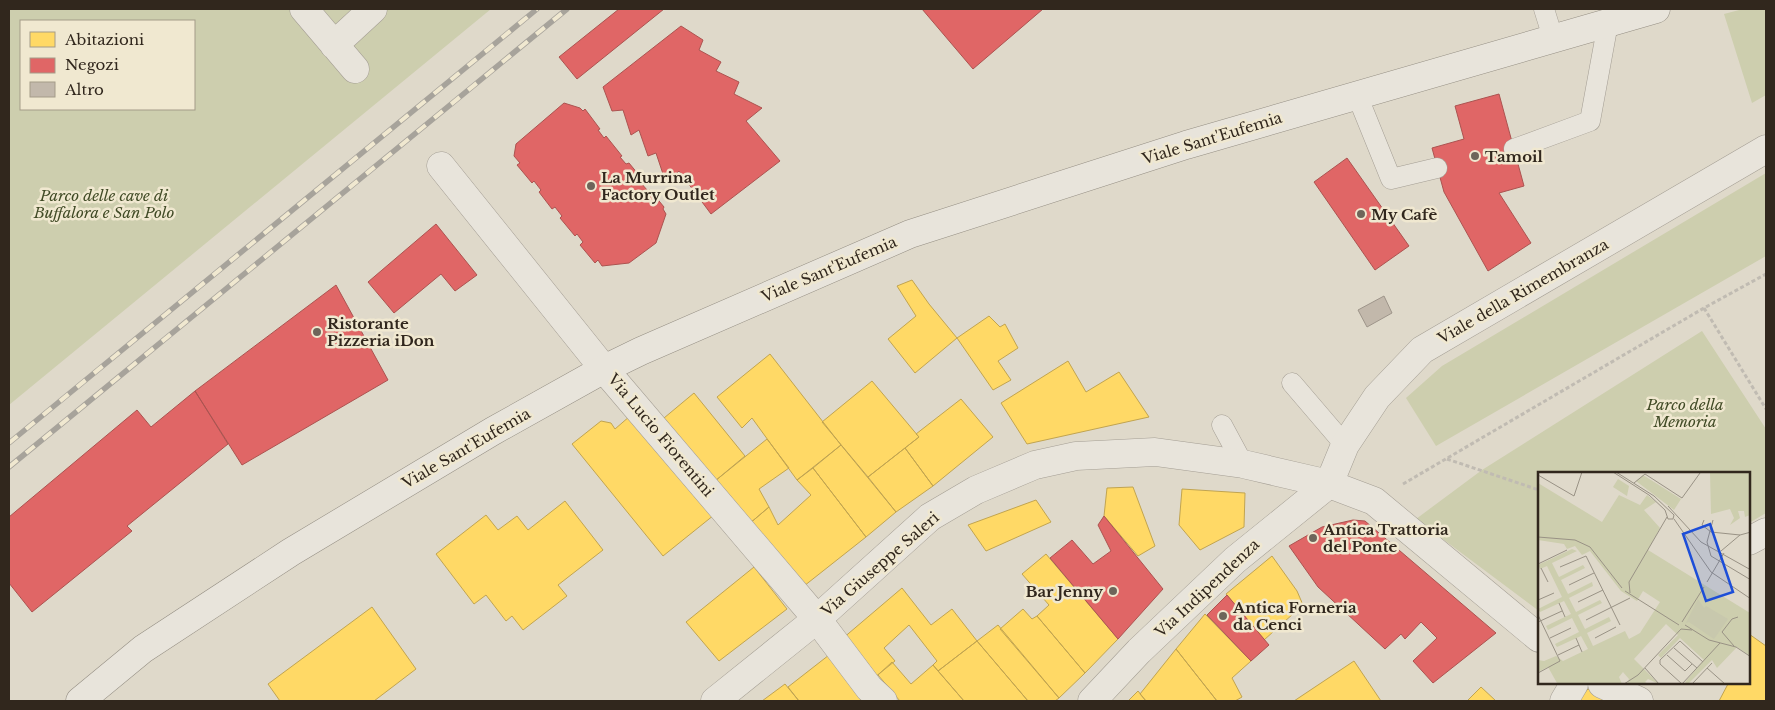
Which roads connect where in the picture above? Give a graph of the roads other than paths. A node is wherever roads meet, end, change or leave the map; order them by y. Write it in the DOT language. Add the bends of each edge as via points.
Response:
graph roads {
  1 [pos="304,9"];
  2 [pos="373,9"];
  3 [pos="1544,9"];
  4 [pos="1642,11"];
  5 [pos="1608,23"];
  6 [pos="1553,38"];
  7 [pos="334,44"];
  8 [pos="355,69"];
  9 [pos="1358,95"];
  10 [pos="1514,148"];
  11 [pos="1766,150"];
  12 [pos="441,166"];
  13 [pos="1438,168"];
  14 [pos="604,369"];
  15 [pos="1292,383"];
  16 [pos="1222,425"];
  17 [pos="1345,445"];
  18 [pos="1243,464"];
  19 [pos="1330,484"];
  20 [pos="1766,532"];
  21 [pos="1750,540"];
  22 [pos="817,619"];
  23 [pos="1538,637"];
  24 [pos="1573,685"];
  25 [pos="1604,685"];
  26 [pos="80,701"];
  27 [pos="715,701"];
  28 [pos="883,701"];
  29 [pos="1092,701"];
  30 [pos="1564,701"];
  31 [pos="1639,701"];
  1 -- 7 [label="street"];
  2 -- 7 [label="street"];
  3 -- 6 [label="lane"];
  4 -- 5 [label="street, Viale Sant'Eufemia"];
  5 -- 6 [label="street, Viale Sant'Eufemia"];
  5 -- 10 [label="lane" via="1590,121"];
  6 -- 9 [label="street, Viale Sant'Eufemia"];
  7 -- 8 [label="street"];
  9 -- 13 [label="lane" via="1391,179"];
  9 -- 14 [label="street, Viale Sant'Eufemia" via="1176,148 910,234"];
  11 -- 17 [label="street, Viale della Rimembranza" via="1422,350 1377,397"];
  12 -- 14 [label="street, Via Lucio Fiorentini"];
  14 -- 22 [label="street, Via Lucio Fiorentini"];
  14 -- 26 [label="street, Viale Sant'Eufemia" via="493,431 291,552 143,649"];
  15 -- 17 [label="lane"];
  16 -- 18 [label="lane"];
  17 -- 19 [label="street, Viale della Rimembranza"];
  18 -- 19 [label="street, Via Giuseppe Saleri"];
  18 -- 22 [label="street, Via Giuseppe Saleri" via="1155,452 1076,456 1035,464 976,490 930,517"];
  19 -- 23 [label="street, Via Giuseppe Saleri" via="1374,501"];
  19 -- 29 [label="street, Via Indipendenza" via="1235,560 1152,638"];
  20 -- 21 [label="street"];
  22 -- 27 [label="street, Via Giuseppe Saleri"];
  22 -- 28 [label="street, Via Lucio Fiorentini" via="869,688"];
  24 -- 30 [label="street"];
  25 -- 31 [label="street"];
}
